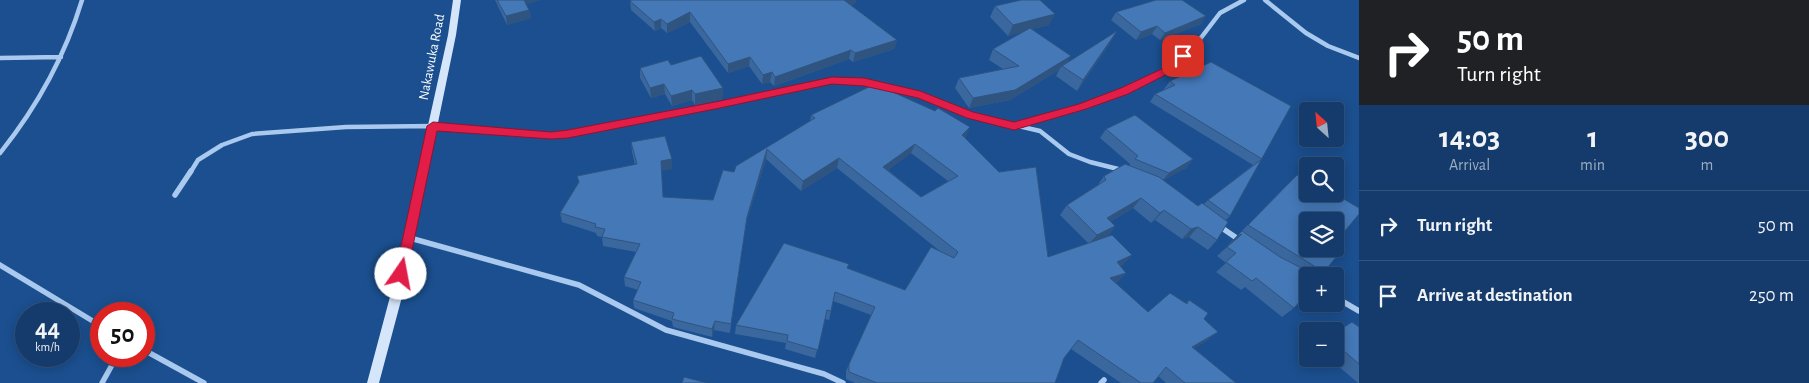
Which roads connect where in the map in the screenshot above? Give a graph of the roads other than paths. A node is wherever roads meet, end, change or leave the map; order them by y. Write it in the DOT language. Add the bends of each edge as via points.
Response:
graph roads {
  1 [pos="82,0"];
  2 [pos="457,0"];
  3 [pos="1244,0"];
  4 [pos="1265,0"];
  5 [pos="61,57"];
  6 [pos="0,58"];
  7 [pos="1359,58"];
  8 [pos="433,126"];
  9 [pos="1014,126"];
  10 [pos="0,153"];
  11 [pos="1125,172"];
  12 [pos="175,195"];
  13 [pos="1213,222"];
  14 [pos="409,238"];
  15 [pos="1250,247"];
  16 [pos="0,265"];
  17 [pos="1344,302"];
  18 [pos="1359,311"];
  19 [pos="90,319"];
  20 [pos="155,356"];
  21 [pos="111,367"];
  22 [pos="102,383"];
  23 [pos="204,383"];
  24 [pos="373,383"];
  25 [pos="843,383"];
  1 -- 5 [label="street"];
  2 -- 8 [label="main road, Nakawuka Road"];
  3 -- 9 [label="street" via="1220,13 1198,43 1169,69 1082,107"];
  4 -- 7 [label="street" via="1306,33"];
  5 -- 6 [label="street"];
  5 -- 10 [label="street" via="21,128"];
  8 -- 9 [label="street" via="559,135 832,80 864,82 920,95 971,116"];
  8 -- 12 [label="street" via="346,127 243,136 198,160"];
  8 -- 14 [label="main road, Nakawuka Road"];
  9 -- 11 [label="street" via="1040,131 1069,154"];
  13 -- 15 [label="street"];
  14 -- 24 [label="main road, Nakawuka Road"];
  14 -- 25 [label="street" via="579,285 666,330 824,374"];
  16 -- 19 [label="street"];
  17 -- 18 [label="street"];
  20 -- 23 [label="street"];
  21 -- 22 [label="street"];
}
